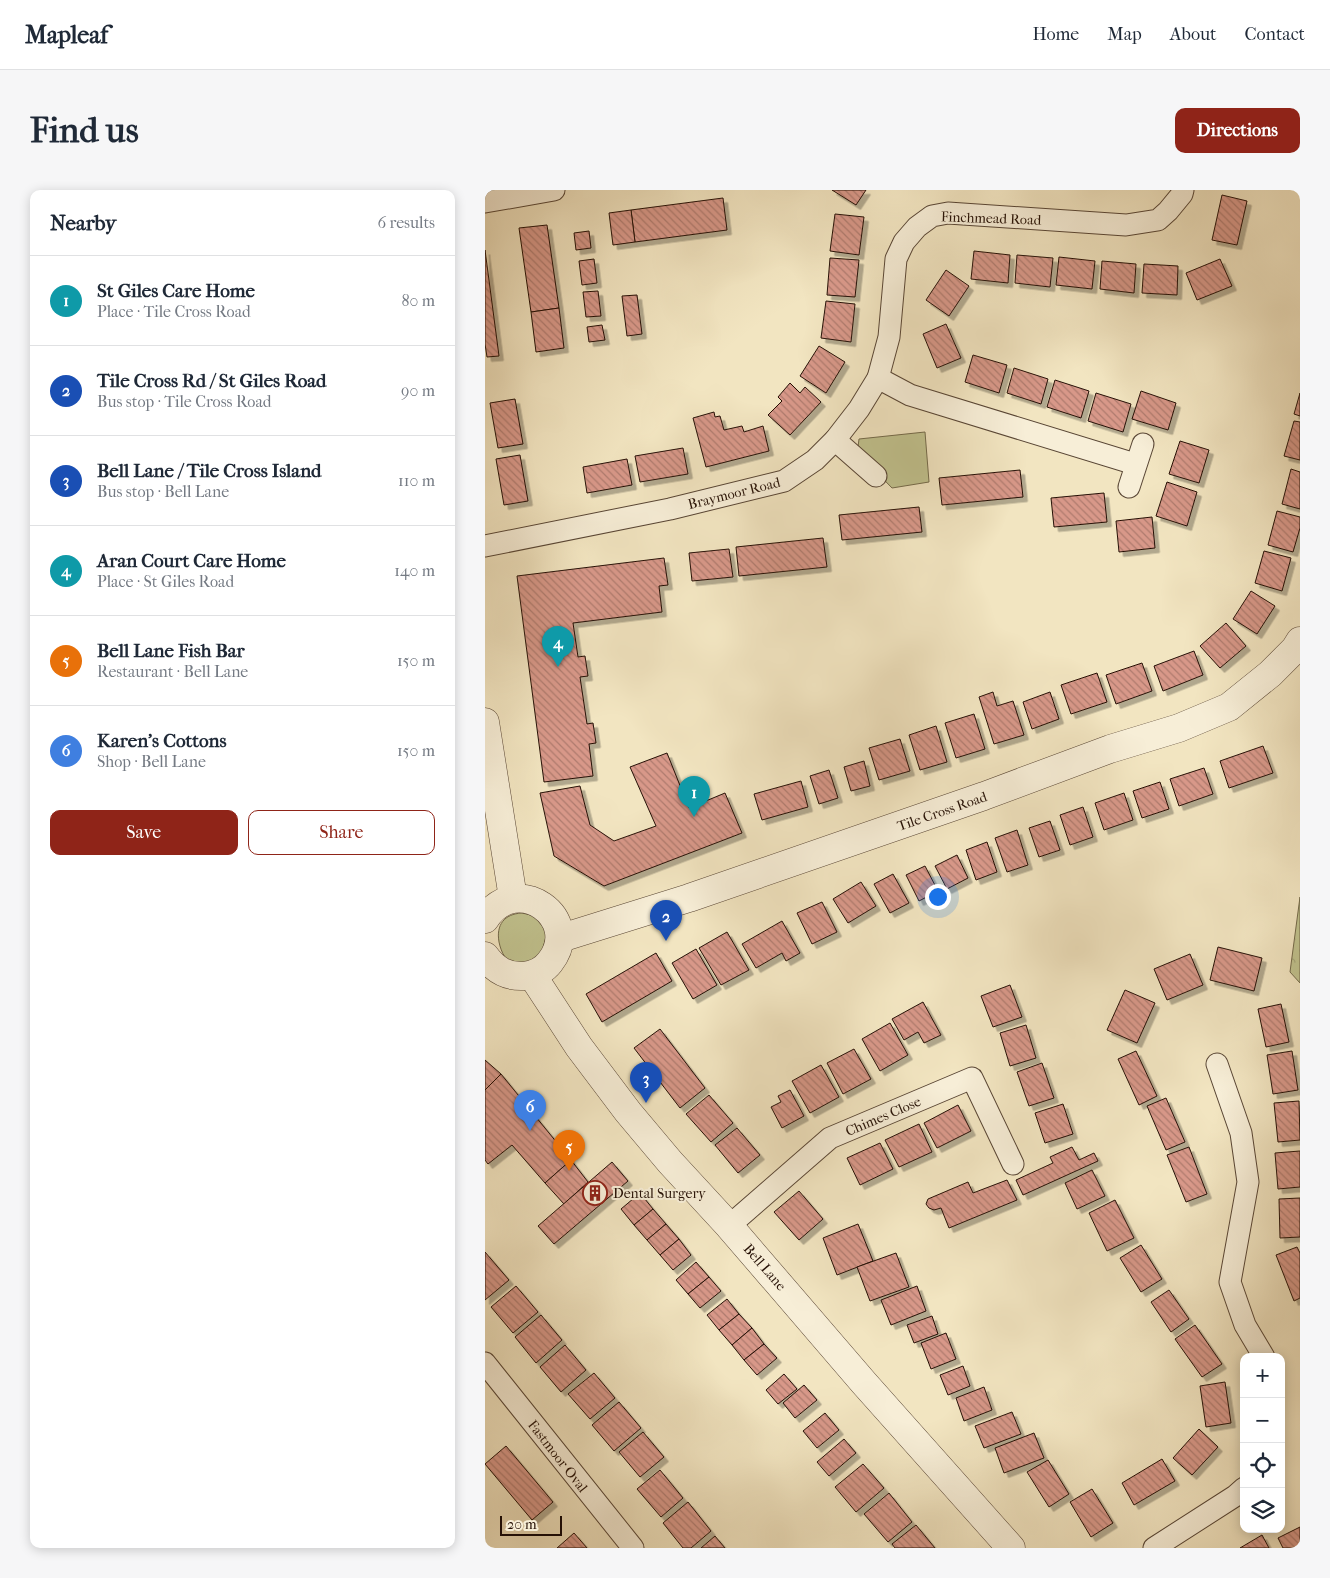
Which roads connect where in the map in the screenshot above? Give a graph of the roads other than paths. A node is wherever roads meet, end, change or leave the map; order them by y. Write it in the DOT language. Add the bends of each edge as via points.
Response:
graph roads {
  1 [pos="554,190"];
  2 [pos="1183,190"];
  3 [pos="485,202"];
  4 [pos="878,378"];
  5 [pos="835,440"];
  6 [pos="1143,444"];
  7 [pos="1135,464"];
  8 [pos="876,476"];
  9 [pos="1129,487"];
  10 [pos="485,546"];
  11 [pos="1300,641"];
  12 [pos="485,722"];
  13 [pos="513,898"];
  14 [pos="485,919"];
  15 [pos="561,938"];
  16 [pos="485,956"];
  17 [pos="533,975"];
  18 [pos="1217,1064"];
  19 [pos="1013,1164"];
  20 [pos="729,1226"];
  21 [pos="1262,1353"];
  22 [pos="485,1363"];
  23 [pos="1240,1492"];
  24 [pos="633,1548"];
  25 [pos="1011,1548"];
  26 [pos="1154,1548"];
  1 -- 3 [label="street"];
  2 -- 4 [label="street, Finchmead Road" via="1158,220 1126,225 948,213 932,216 908,237 897,259 889,337"];
  4 -- 5 [label="street, Braymoor Road"];
  4 -- 7 [label="street" via="911,395"];
  5 -- 8 [label="street"];
  5 -- 10 [label="street, Braymoor Road" via="815,460 784,481"];
  6 -- 7 [label="street"];
  7 -- 9 [label="street"];
  11 -- 15 [label="street, Tile Cross Road" via="1270,674 1229,706 1179,728 1110,749 689,898"];
  12 -- 13 [label="street"];
  13 -- 14 [label="street" via="491,910"];
  13 -- 15 [label="street" via="533,900 543,906 555,920"];
  15 -- 17 [label="street" via="546,967"];
  16 -- 17 [label="street" via="502,972 515,976"];
  17 -- 20 [label="street, Bell Lane" via="579,1047 628,1112"];
  18 -- 21 [label="street" via="1241,1133 1248,1182 1230,1282 1245,1324"];
  19 -- 20 [label="street, Chimes Close" via="972,1078 831,1138"];
  20 -- 25 [label="street, Bell Lane"];
  22 -- 24 [label="street, Fastmoor Oval"];
  23 -- 26 [label="street"];
}
